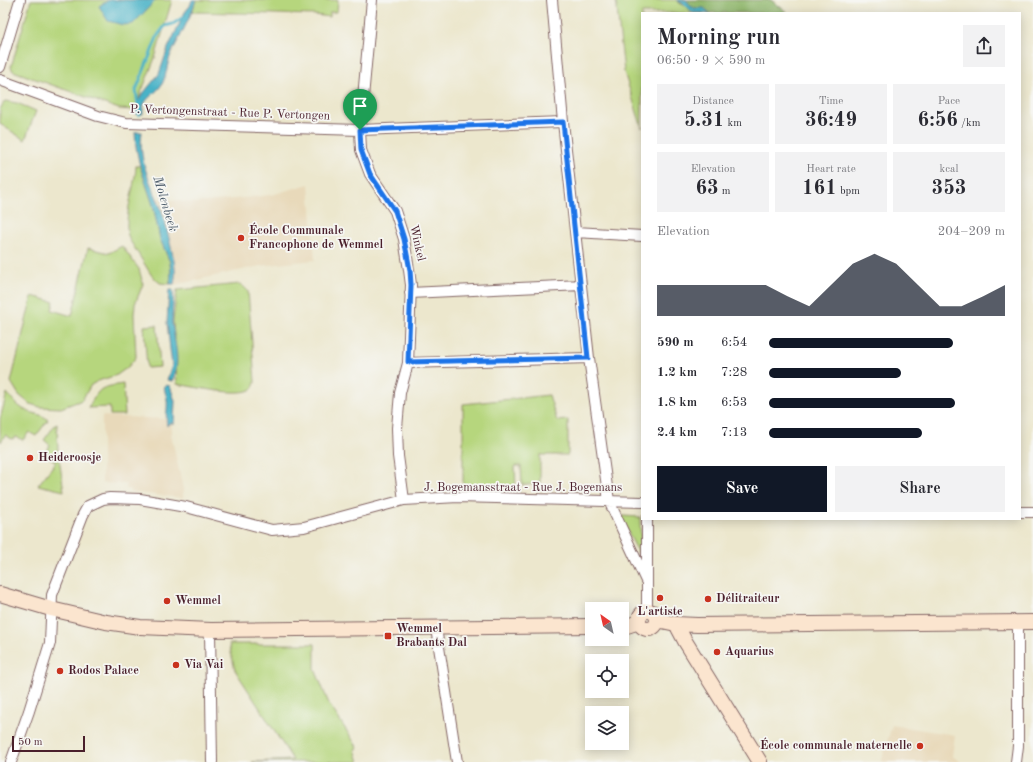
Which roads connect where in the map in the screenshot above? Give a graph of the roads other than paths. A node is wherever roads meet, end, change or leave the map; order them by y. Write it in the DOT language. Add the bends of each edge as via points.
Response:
graph roads {
  1 [pos="20,0"];
  2 [pos="372,0"];
  3 [pos="552,0"];
  4 [pos="0,67"];
  5 [pos="0,80"];
  6 [pos="563,122"];
  7 [pos="360,130"];
  8 [pos="576,232"];
  9 [pos="641,236"];
  10 [pos="580,285"];
  11 [pos="410,294"];
  12 [pos="588,358"];
  13 [pos="408,362"];
  14 [pos="404,500"];
  15 [pos="609,501"];
  16 [pos="641,502"];
  17 [pos="1021,512"];
  18 [pos="1033,512"];
  19 [pos="647,520"];
  20 [pos="646,581"];
  21 [pos="0,594"];
  22 [pos="52,609"];
  23 [pos="648,617"];
  24 [pos="1033,622"];
  25 [pos="1018,623"];
  26 [pos="676,624"];
  27 [pos="629,625"];
  28 [pos="585,626"];
  29 [pos="436,628"];
  30 [pos="210,630"];
  31 [pos="11,762"];
  32 [pos="212,762"];
  33 [pos="457,762"];
  34 [pos="760,762"];
  35 [pos="1016,762"];
  1 -- 4 [label="street"];
  2 -- 7 [label="street, Winkel"];
  3 -- 6 [label="street"];
  5 -- 7 [label="street, P. Vertongenstraat - Rue P. Vertongen" via="98,116 126,123"];
  6 -- 7 [label="street, P. Vertongenstraat - Rue P. Vertongen"];
  6 -- 8 [label="street"];
  7 -- 11 [label="street, Winkel" via="361,150 370,174 395,211 404,239 410,270"];
  8 -- 9 [label="street"];
  8 -- 10 [label="street"];
  10 -- 11 [label="street"];
  10 -- 12 [label="street"];
  11 -- 13 [label="street, Winkel"];
  12 -- 13 [label="street"];
  12 -- 15 [label="street"];
  13 -- 14 [label="street, Winkel" via="400,393 397,428"];
  14 -- 15 [label="street, J. Bogemansstraat - Rue J. Bogemans" via="458,498"];
  14 -- 22 [label="street, J. Bogemansstraat - Rue J. Bogemans" via="304,527 272,530 186,507 140,499 103,499 88,506 83,515 52,595"];
  15 -- 16 [label="street, J. Bogemansstraat - Rue J. Bogemans"];
  15 -- 20 [label="street"];
  17 -- 18 [label="street"];
  19 -- 20 [label="street"];
  20 -- 23 [label="street"];
  21 -- 22 [label="street"];
  22 -- 30 [label="street" via="124,626"];
  22 -- 31 [label="street, J. Bogemansstraat - Rue J. Bogemans" via="50,643"];
  23 -- 26 [label="street"];
  23 -- 27 [label="street"];
  24 -- 25 [label="street"];
  25 -- 26 [label="street"];
  25 -- 35 [label="street"];
  26 -- 34 [label="street"];
  28 -- 29 [label="street"];
  29 -- 30 [label="street"];
  29 -- 33 [label="street"];
  30 -- 32 [label="street"];
}
